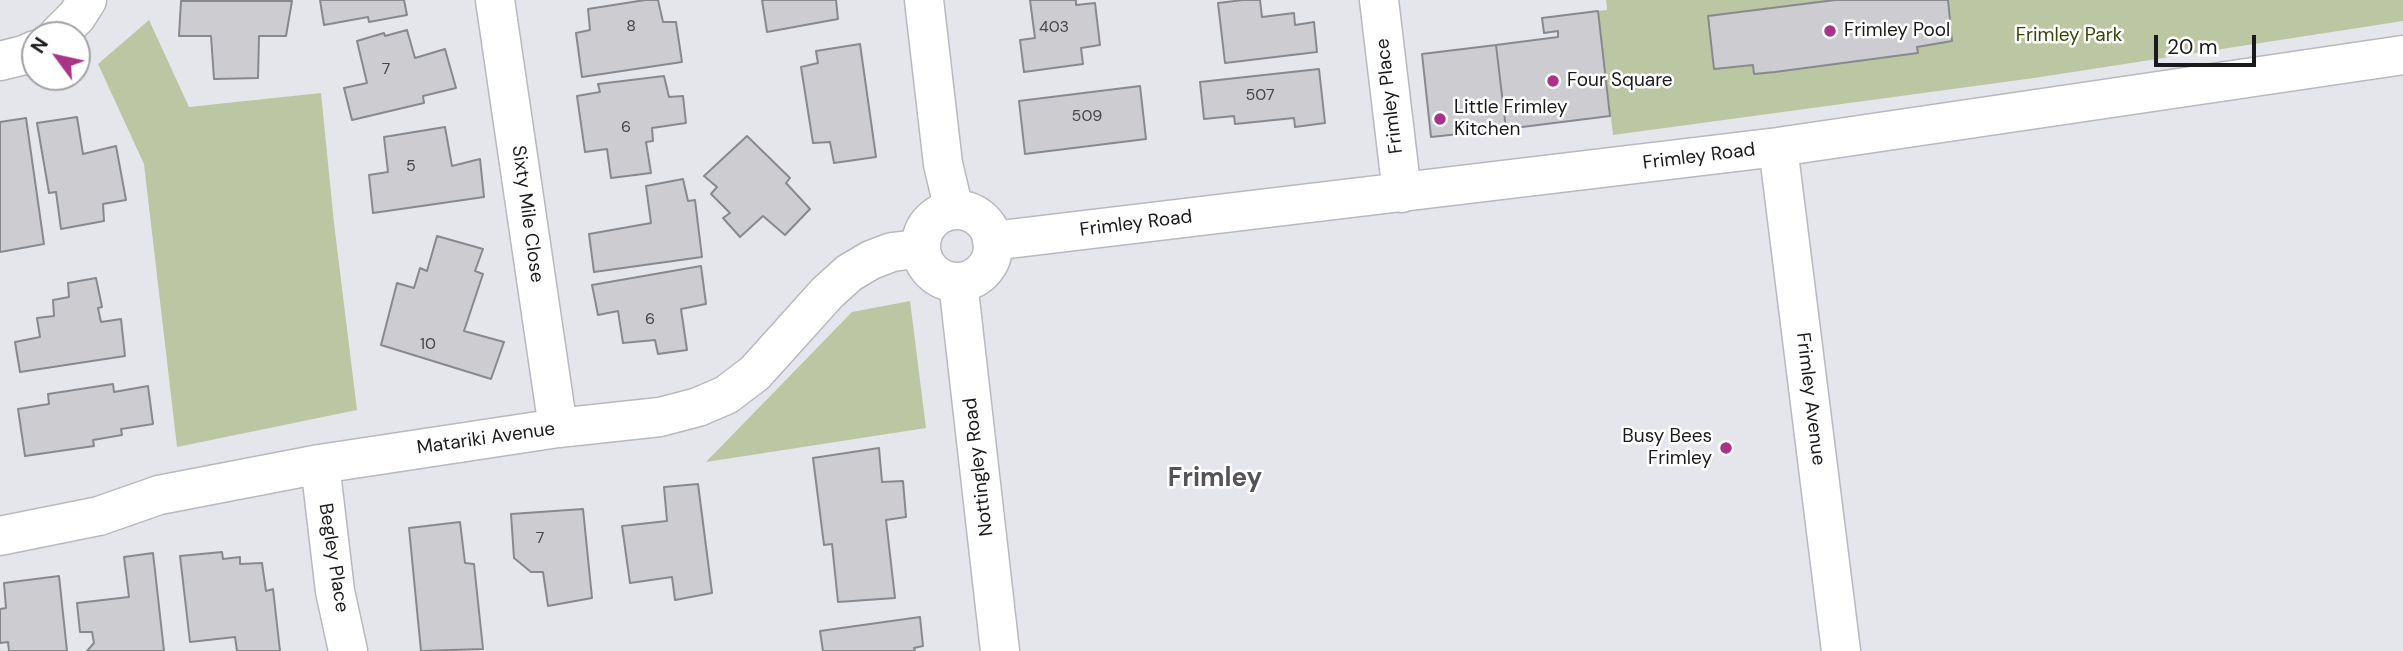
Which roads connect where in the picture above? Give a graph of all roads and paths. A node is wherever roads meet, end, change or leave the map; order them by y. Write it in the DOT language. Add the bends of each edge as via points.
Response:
graph roads {
  1 [pos="87,0"];
  2 [pos="495,0"];
  3 [pos="924,0"];
  4 [pos="1378,0"];
  5 [pos="72,21"];
  6 [pos="2403,55"];
  7 [pos="21,56"];
  8 [pos="0,61"];
  9 [pos="1778,147"];
  10 [pos="1402,193"];
  11 [pos="954,211"];
  12 [pos="992,241"];
  13 [pos="921,252"];
  14 [pos="958,282"];
  15 [pos="558,428"];
  16 [pos="320,464"];
  17 [pos="0,536"];
  18 [pos="348,651"];
  19 [pos="1000,651"];
  20 [pos="1841,651"];
  1 -- 5 [label="street"];
  2 -- 15 [label="street, Sixty Mile Close"];
  3 -- 11 [label="street" via="943,164"];
  4 -- 10 [label="street, Frimley Place"];
  6 -- 9 [label="street, Frimley Road"];
  7 -- 8 [label="street"];
  9 -- 10 [label="street, Frimley Road"];
  9 -- 20 [label="street, Frimley Avenue"];
  10 -- 12 [label="street, Frimley Road"];
  11 -- 12 [label="street" via="979,218"];
  11 -- 13 [label="street" via="940,214 929,224"];
  12 -- 14 [label="street" via="985,269 973,279"];
  13 -- 14 [label="street" via="933,274"];
  13 -- 15 [label="street, Matariki Avenue" via="892,252 849,273 755,373 726,395 660,416"];
  14 -- 19 [label="street, Nottingley Road"];
  15 -- 16 [label="street, Matariki Avenue"];
  16 -- 17 [label="street, Matariki Avenue" via="159,495 99,516"];
  16 -- 18 [label="street, Begley Place" via="335,591"];
}
